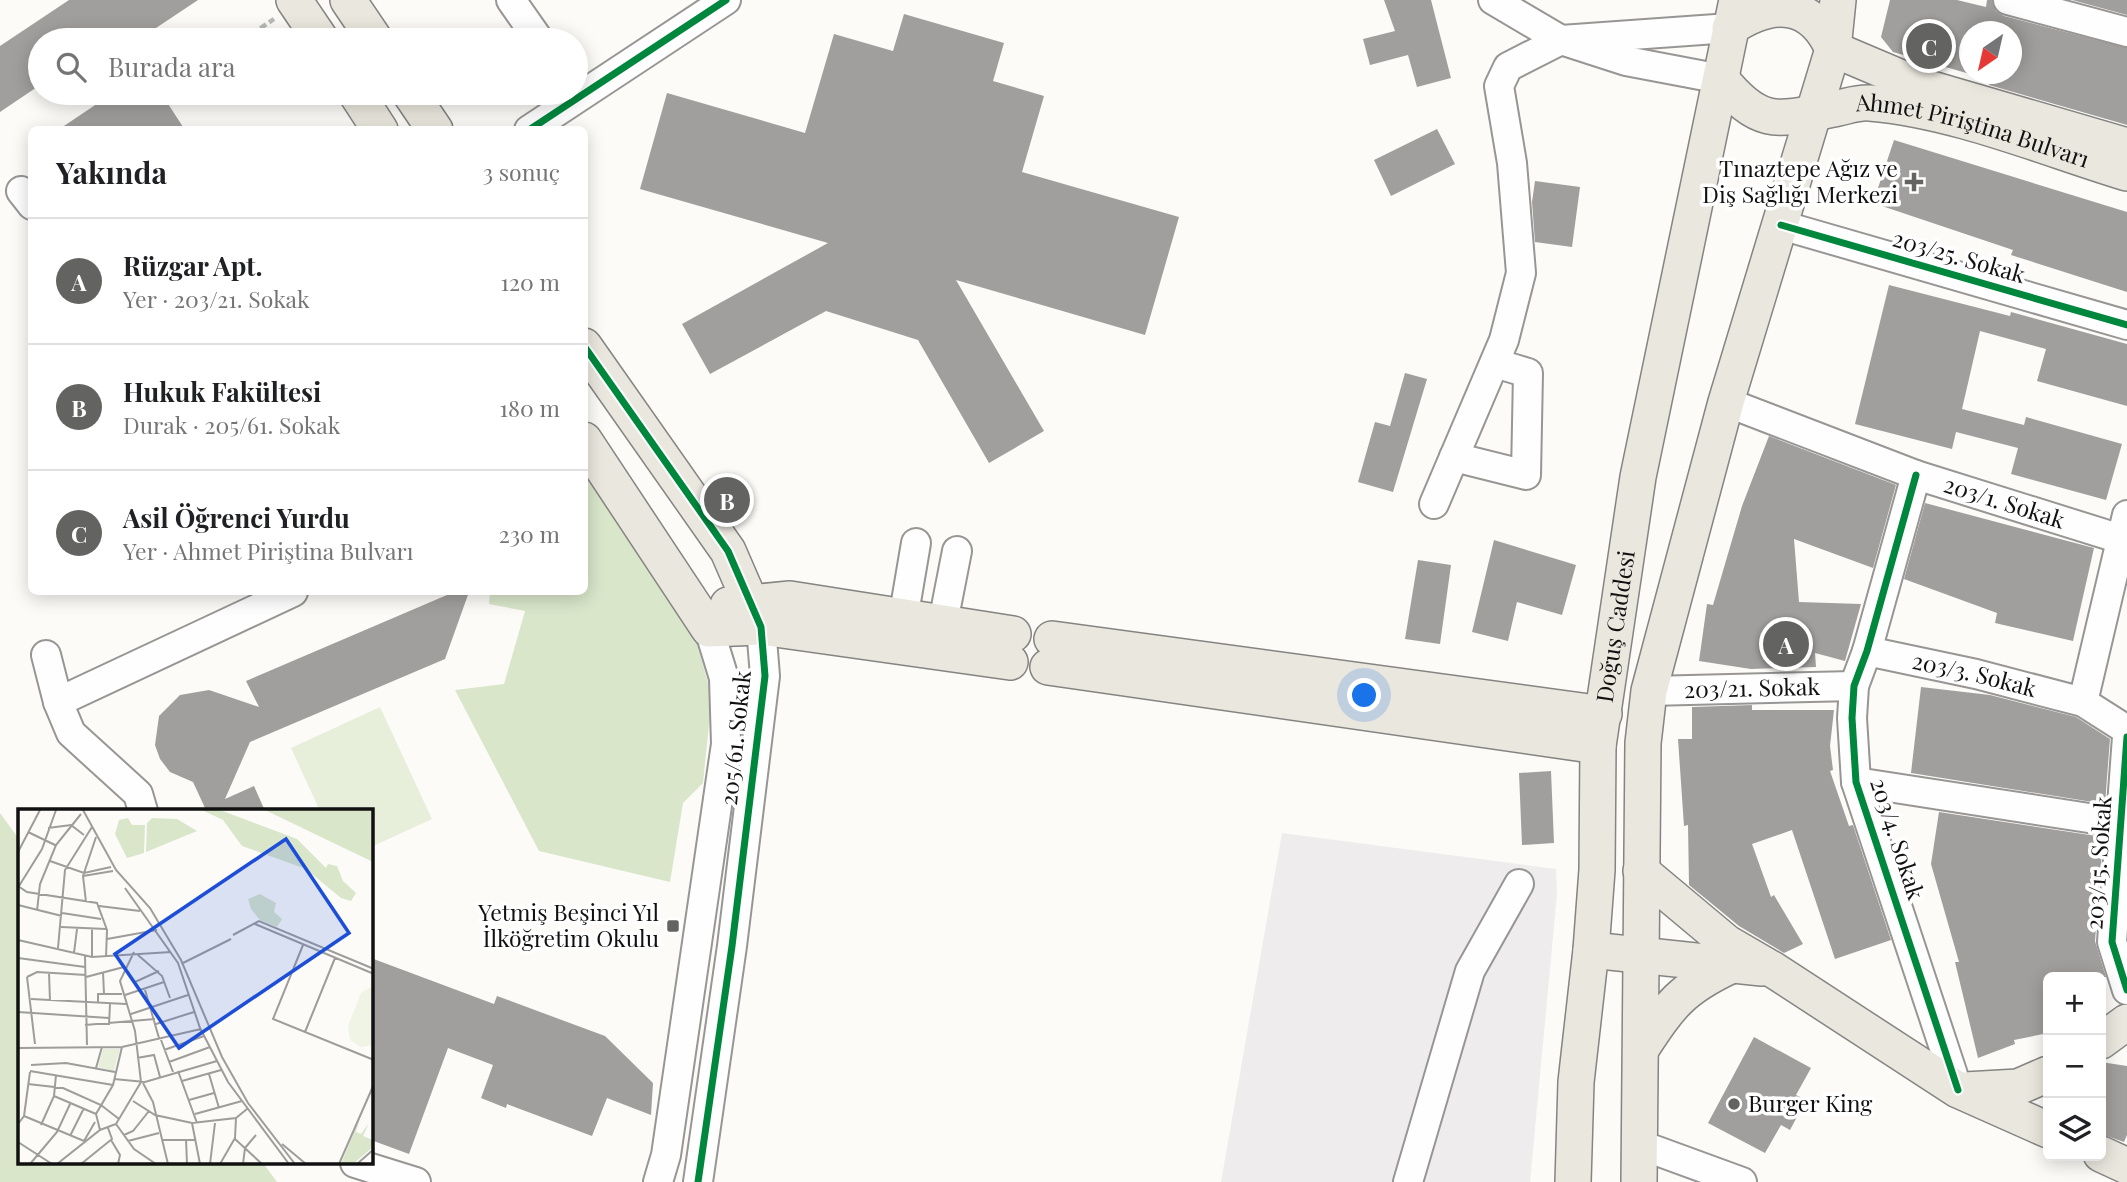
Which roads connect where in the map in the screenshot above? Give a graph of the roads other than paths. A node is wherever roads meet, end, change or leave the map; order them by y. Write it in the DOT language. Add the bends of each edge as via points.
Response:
graph roads {
  1 [pos="294,0"];
  2 [pos="348,0"];
  3 [pos="511,0"];
  4 [pos="726,0"];
  5 [pos="1493,0"];
  6 [pos="1838,0"];
  7 [pos="2008,0"];
  8 [pos="1733,14"];
  9 [pos="313,28"];
  10 [pos="367,28"];
  11 [pos="531,28"];
  12 [pos="2127,32"];
  13 [pos="1561,40"];
  14 [pos="1833,49"];
  15 [pos="1721,79"];
  16 [pos="588,88"];
  17 [pos="364,105"];
  18 [pos="418,105"];
  19 [pos="563,105"];
  20 [pos="1815,112"];
  21 [pos="377,126"];
  22 [pos="432,126"];
  23 [pos="534,126"];
  24 [pos="2127,146"];
  25 [pos="2127,173"];
  26 [pos="1781,225"];
  27 [pos="2127,325"];
  28 [pos="588,352"];
  29 [pos="1495,363"];
  30 [pos="1726,402"];
  31 [pos="588,449"];
  32 [pos="1454,457"];
  33 [pos="1916,475"];
  34 [pos="1434,504"];
  35 [pos="2124,532"];
  36 [pos="916,543"];
  37 [pos="957,551"];
  38 [pos="287,595"];
  39 [pos="755,614"];
  40 [pos="703,620"];
  41 [pos="901,632"];
  42 [pos="940,638"];
  43 [pos="1012,648"];
  44 [pos="1867,651"];
  45 [pos="1050,653"];
  46 [pos="46,655"];
  47 [pos="1854,686"];
  48 [pos="1649,691"];
  49 [pos="58,702"];
  50 [pos="2083,702"];
  51 [pos="1601,730"];
  52 [pos="2127,730"];
  53 [pos="2127,737"];
  54 [pos="1856,782"];
  55 [pos="143,809"];
  56 [pos="2121,822"];
  57 [pos="1641,871"];
  58 [pos="1519,884"];
  59 [pos="1642,946"];
  60 [pos="1591,950"];
  61 [pos="1728,954"];
  62 [pos="2127,990"];
  63 [pos="2127,1022"];
  64 [pos="2106,1037"];
  65 [pos="1641,1049"];
  66 [pos="2043,1076"];
  67 [pos="1958,1090"];
  68 [pos="2043,1128"];
  69 [pos="1638,1144"];
  70 [pos="2106,1156"];
  71 [pos="358,1164"];
  72 [pos="2127,1166"];
  73 [pos="416,1182"];
  74 [pos="658,1182"];
  75 [pos="698,1182"];
  76 [pos="1408,1182"];
  77 [pos="1573,1182"];
  78 [pos="1639,1182"];
  79 [pos="1742,1182"];
  1 -- 9 [label="main road"];
  2 -- 10 [label="main road"];
  3 -- 11 [label="street"];
  4 -- 16 [label="street"];
  5 -- 13 [label="street"];
  6 -- 14 [label="main road"];
  7 -- 12 [label="street"];
  8 -- 13 [label="street"];
  8 -- 14 [label="main road" via="1782,6 1800,11 1815,20"];
  8 -- 15 [label="main road"];
  13 -- 15 [label="street" via="1626,61"];
  13 -- 29 [label="street" via="1508,67 1499,86 1512,163 1521,273"];
  14 -- 20 [label="main road"];
  14 -- 24 [label="main road, Ahmet Piriştina Bulvarı" via="1918,85"];
  15 -- 20 [label="main road" via="1744,106 1759,114 1775,118"];
  15 -- 51 [label="main road, Doğuş Caddesi" via="1638,477"];
  17 -- 21 [label="main road"];
  18 -- 22 [label="main road"];
  19 -- 23 [label="street"];
  20 -- 25 [label="main road, Ahmet Piriştina Bulvarı" via="1865,102 1928,112"];
  20 -- 26 [label="main road, Doğuş Caddesi"];
  26 -- 27 [label="street, 203/25. Sokak"];
  26 -- 30 [label="main road, Doğuş Caddesi"];
  28 -- 39 [label="main road, 205/61. Sokak" via="728,551"];
  29 -- 32 [label="street"];
  29 -- 32 [label="street" via="1528,373 1526,475"];
  30 -- 33 [label="street, 203/1. Sokak"];
  30 -- 48 [label="main road, Doğuş Caddesi"];
  31 -- 40 [label="main road, 205/61. Sokak"];
  32 -- 34 [label="street"];
  33 -- 35 [label="street, 203/1. Sokak"];
  33 -- 44 [label="street, 203/4. Sokak"];
  35 -- 50 [label="street"];
  36 -- 41 [label="street"];
  37 -- 42 [label="street"];
  38 -- 49 [label="street"];
  39 -- 40 [label="main road"];
  39 -- 41 [label="main road"];
  39 -- 75 [label="street, 205/61. Sokak" via="765,676"];
  40 -- 74 [label="street, 205/61. Sokak" via="724,678 726,744 666,1155"];
  41 -- 42 [label="main road"];
  42 -- 43 [label="main road"];
  44 -- 47 [label="street, 203/4. Sokak"];
  44 -- 50 [label="street, 203/3. Sokak"];
  45 -- 51 [label="main road"];
  46 -- 49 [label="street"];
  47 -- 48 [label="street, 203/21. Sokak"];
  47 -- 54 [label="street, 203/4. Sokak"];
  48 -- 57 [label="main road, Doğuş Caddesi" via="1643,743"];
  49 -- 55 [label="street" via="71,733 138,794"];
  50 -- 52 [label="street, 203/3. Sokak"];
  51 -- 60 [label="main road, Doğuş Caddesi"];
  53 -- 56 [label="street, 203/15. Sokak"];
  54 -- 56 [label="street"];
  54 -- 67 [label="street, 203/4. Sokak"];
  56 -- 62 [label="street, 203/15. Sokak" via="2112,942"];
  57 -- 59 [label="main road, Doğuş Caddesi"];
  57 -- 61 [label="main road"];
  58 -- 76 [label="street" via="1470,971"];
  59 -- 60 [label="main road"];
  59 -- 61 [label="main road"];
  59 -- 65 [label="main road, Doğuş Caddesi"];
  60 -- 77 [label="main road, Doğuş Caddesi" via="1576,1082"];
  61 -- 65 [label="main road" via="1674,1000"];
  61 -- 67 [label="main road" via="1772,968"];
  63 -- 64 [label="main road"];
  65 -- 69 [label="main road, Doğuş Caddesi"];
  66 -- 67 [label="main road" via="2018,1087"];
  67 -- 68 [label="main road"];
  69 -- 78 [label="main road, Doğuş Caddesi"];
  69 -- 79 [label="street"];
  70 -- 72 [label="main road"];
  71 -- 73 [label="street"];
}
